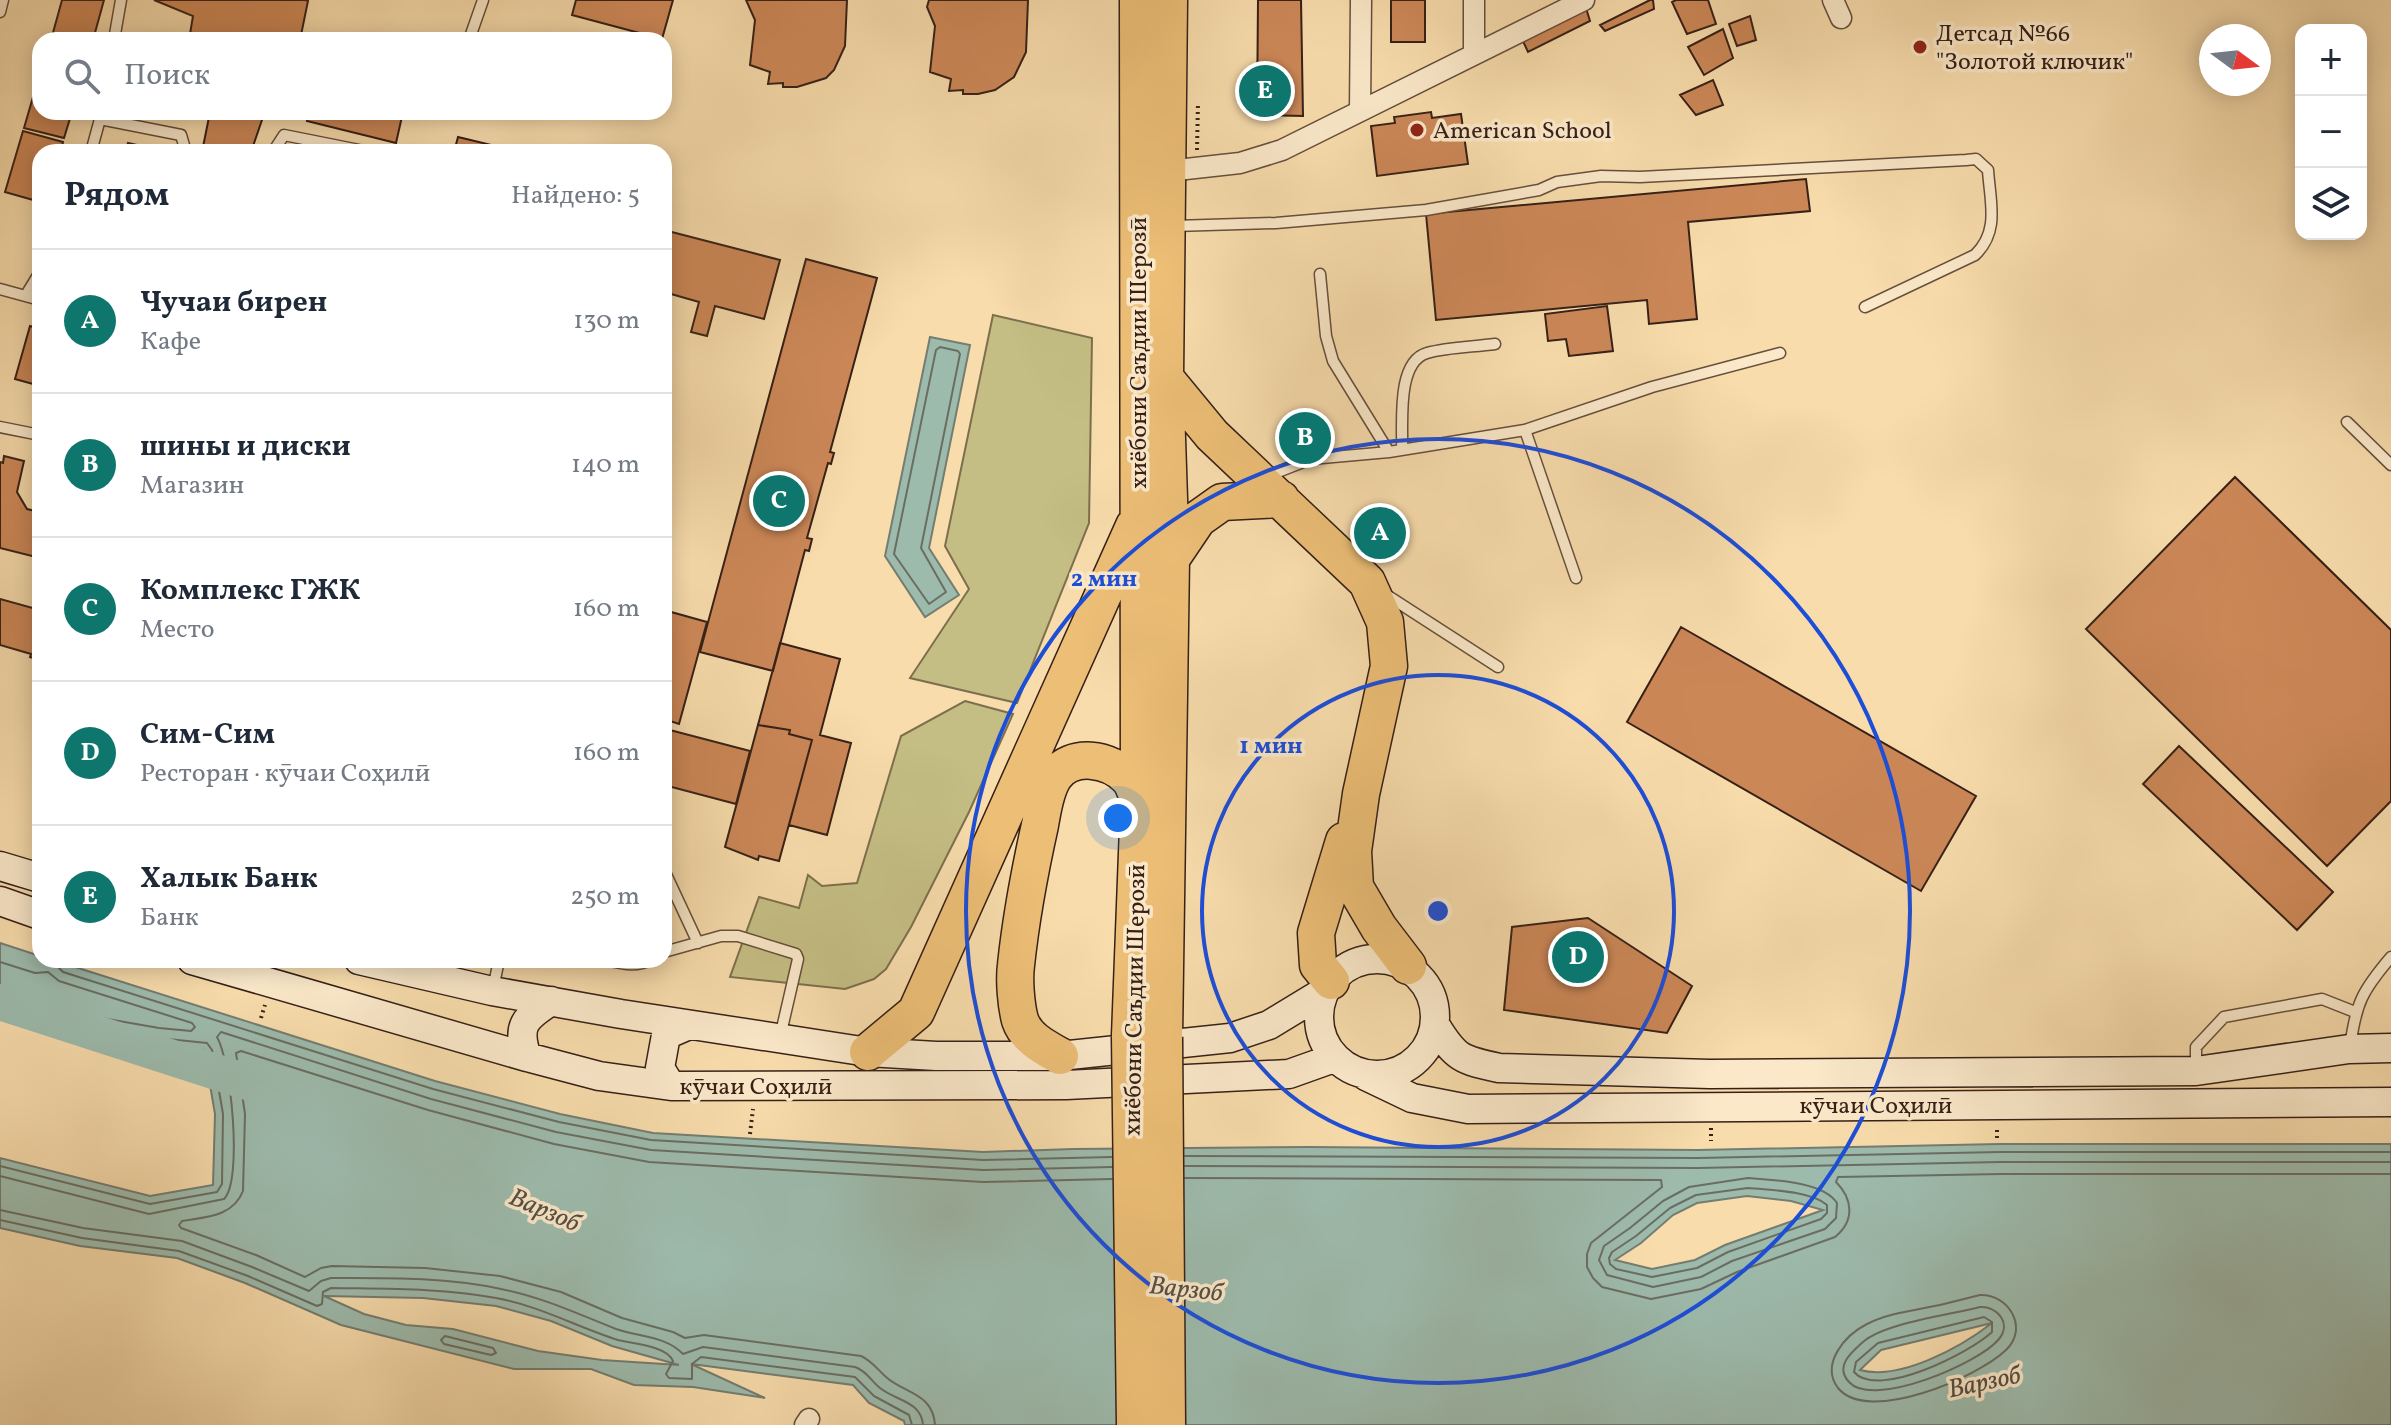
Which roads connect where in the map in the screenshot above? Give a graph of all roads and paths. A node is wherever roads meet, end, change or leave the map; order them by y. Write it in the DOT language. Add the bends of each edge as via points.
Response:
graph roads {
  1 [pos="3,0"];
  2 [pos="121,0"];
  3 [pos="483,0"];
  4 [pos="1138,0"];
  5 [pos="1169,0"];
  6 [pos="1361,0"];
  7 [pos="1474,0"];
  8 [pos="1584,0"];
  9 [pos="0,12"];
  10 [pos="115,32"];
  11 [pos="472,32"];
  12 [pos="1474,54"];
  13 [pos="1360,111"];
  14 [pos="100,120"];
  15 [pos="121,120"];
  16 [pos="93,144"];
  17 [pos="184,144"];
  18 [pos="278,144"];
  19 [pos="329,144"];
  20 [pos="1168,171"];
  21 [pos="1168,226"];
  22 [pos="1320,274"];
  23 [pos="32,285"];
  24 [pos="0,289"];
  25 [pos="26,295"];
  26 [pos="32,297"];
  27 [pos="1865,307"];
  28 [pos="1495,344"];
  29 [pos="1780,353"];
  30 [pos="1165,378"];
  31 [pos="2347,422"];
  32 [pos="0,427"];
  33 [pos="1525,430"];
  34 [pos="32,433"];
  35 [pos="1402,450"];
  36 [pos="1389,452"];
  37 [pos="2391,465"];
  38 [pos="1271,489"];
  39 [pos="1140,513"];
  40 [pos="1171,559"];
  41 [pos="1576,578"];
  42 [pos="1367,582"];
  43 [pos="1498,667"];
  44 [pos="1361,794"];
  45 [pos="1139,801"];
  46 [pos="0,866"];
  47 [pos="32,876"];
  48 [pos="672,887"];
  49 [pos="0,901"];
  50 [pos="32,912"];
  51 [pos="698,943"];
  52 [pos="672,950"];
  53 [pos="2391,957"];
  54 [pos="1408,966"];
  55 [pos="220,968"];
  56 [pos="393,968"];
  57 [pos="497,968"];
  58 [pos="1328,986"];
  59 [pos="492,991"];
  60 [pos="551,1001"];
  61 [pos="2355,1012"];
  62 [pos="689,1025"];
  63 [pos="1436,1026"];
  64 [pos="1147,1036"];
  65 [pos="779,1038"];
  66 [pos="2391,1048"];
  67 [pos="2349,1049"];
  68 [pos="868,1052"];
  69 [pos="1060,1056"];
  70 [pos="527,1057"];
  71 [pos="1334,1058"];
  72 [pos="2196,1071"];
  73 [pos="1366,1076"];
  74 [pos="671,1086"];
  75 [pos="2391,1102"];
  76 [pos="1135,1425"];
  77 [pos="1167,1425"];
  1 -- 9 [label="lane"];
  2 -- 10 [label="lane"];
  3 -- 11 [label="lane"];
  4 -- 39 [label="highway, хиёбони Саъдии Шерозӣ"];
  5 -- 20 [label="highway, хиёбони Саъдии Шерозӣ"];
  6 -- 13 [label="street"];
  7 -- 12 [label="street"];
  8 -- 12 [label="street"];
  12 -- 13 [label="street"];
  13 -- 20 [label="street" via="1282,150 1240,163"];
  14 -- 16 [label="lane"];
  15 -- 17 [label="lane" via="181,135"];
  18 -- 19 [label="lane" via="284,135"];
  20 -- 21 [label="highway, хиёбони Саъдии Шерозӣ"];
  21 -- 27 [label="lane" via="1426,210 1601,176 1976,159 1982,163 1988,170 1992,230 1986,245"];
  21 -- 30 [label="highway, хиёбони Саъдии Шерозӣ"];
  22 -- 36 [label="lane" via="1333,361"];
  23 -- 25 [label="lane"];
  24 -- 25 [label="lane"];
  25 -- 26 [label="lane"];
  28 -- 35 [label="lane" via="1424,353 1411,363 1404,383"];
  29 -- 33 [label="lane" via="1652,387"];
  30 -- 38 [label="highway" via="1212,435"];
  30 -- 40 [label="highway, хиёбони Саъдии Шерозӣ"];
  31 -- 37 [label="lane"];
  32 -- 34 [label="lane"];
  33 -- 35 [label="lane"];
  33 -- 41 [label="lane"];
  35 -- 36 [label="lane"];
  36 -- 38 [label="lane" via="1311,459"];
  38 -- 40 [label="highway" via="1222,502 1198,519"];
  38 -- 42 [label="highway"];
  39 -- 45 [label="highway, хиёбони Саъдии Шерозӣ"];
  39 -- 68 [label="highway" via="916,1012"];
  40 -- 64 [label="highway, хиёбони Саъдии Шерозӣ"];
  42 -- 43 [label="lane"];
  42 -- 44 [label="highway" via="1385,622 1389,666"];
  44 -- 54 [label="highway" via="1353,851 1355,887"];
  44 -- 58 [label="highway" via="1316,933 1318,965"];
  45 -- 64 [label="highway, хиёбони Саъдии Шерозӣ"];
  45 -- 69 [label="highway" via="1131,781 1095,760 1066,765 1047,793 1015,968 1026,1032"];
  46 -- 47 [label="main road"];
  48 -- 51 [label="lane"];
  49 -- 50 [label="main road"];
  51 -- 52 [label="lane"];
  51 -- 65 [label="lane" via="738,936 796,954"];
  53 -- 61 [label="lane"];
  54 -- 58 [label="main road" via="1375,958 1351,965"];
  54 -- 63 [label="main road" via="1425,982 1435,1003"];
  55 -- 70 [label="main road, кӯчаи Соҳилӣ"];
  56 -- 59 [label="main road, кӯчаи Соҳилӣ"];
  57 -- 59 [label="lane"];
  58 -- 69 [label="main road, кӯчаи Соҳилӣ" via="1269,1025 1230,1038"];
  58 -- 71 [label="main road" via="1319,1026"];
  59 -- 60 [label="main road, кӯчаи Соҳилӣ"];
  60 -- 62 [label="main road, кӯчаи Соҳилӣ"];
  60 -- 70 [label="main road" via="528,1016 520,1038"];
  61 -- 67 [label="lane"];
  61 -- 72 [label="lane" via="2322,999 2224,1017 2196,1047"];
  62 -- 65 [label="main road, кӯчаи Соҳилӣ"];
  62 -- 74 [label="main road" via="666,1035 660,1068"];
  63 -- 72 [label="main road, кӯчаи Соҳилӣ" via="1450,1049 1499,1068 1710,1074"];
  63 -- 73 [label="main road" via="1423,1055 1398,1073"];
  64 -- 76 [label="highway, хиёбони Саъдии Шерозӣ, bridge"];
  64 -- 77 [label="highway, хиёбони Саъдии Шерозӣ, bridge"];
  65 -- 68 [label="main road, кӯчаи Соҳилӣ"];
  66 -- 67 [label="main road, кӯчаи Соҳилӣ"];
  67 -- 72 [label="main road, кӯчаи Соҳилӣ"];
  68 -- 69 [label="main road, кӯчаи Соҳилӣ"];
  70 -- 74 [label="main road, кӯчаи Соҳилӣ" via="599,1076"];
  71 -- 73 [label="main road"];
  71 -- 74 [label="main road, кӯчаи Соҳилӣ" via="1289,1074 1081,1084"];
  73 -- 75 [label="main road, кӯчаи Соҳилӣ" via="1412,1098 1468,1109"];
}
